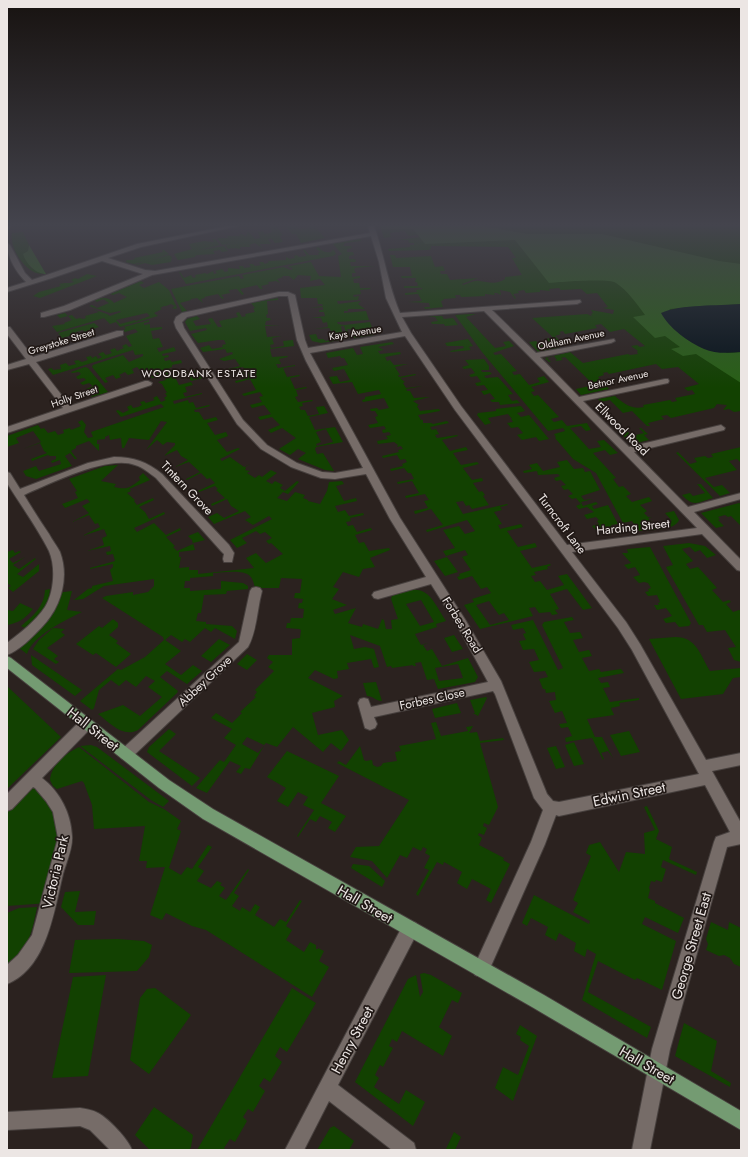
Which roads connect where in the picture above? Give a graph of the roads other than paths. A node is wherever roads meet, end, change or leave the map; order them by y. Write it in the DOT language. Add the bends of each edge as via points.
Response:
graph roads {
  1 [pos="29,280"];
  2 [pos="40,280"];
  3 [pos="133,280"];
  4 [pos="385,280"];
  5 [pos="32,283"];
  6 [pos="7,290"];
  7 [pos="577,302"];
  8 [pos="485,308"];
  9 [pos="44,315"];
  10 [pos="396,315"];
  11 [pos="7,329"];
  12 [pos="120,333"];
  13 [pos="406,334"];
  14 [pos="611,341"];
  15 [pos="306,351"];
  16 [pos="534,356"];
  17 [pos="31,361"];
  18 [pos="7,368"];
  19 [pos="665,381"];
  20 [pos="148,383"];
  21 [pos="576,400"];
  22 [pos="68,409"];
  23 [pos="721,428"];
  24 [pos="7,430"];
  25 [pos="626,451"];
  26 [pos="369,470"];
  27 [pos="7,474"];
  28 [pos="19,493"];
  29 [pos="741,496"];
  30 [pos="687,511"];
  31 [pos="704,530"];
  32 [pos="564,549"];
  33 [pos="228,559"];
  34 [pos="741,567"];
  35 [pos="433,579"];
  36 [pos="256,591"];
  37 [pos="378,595"];
  38 [pos="7,650"];
  39 [pos="7,661"];
  40 [pos="497,685"];
  41 [pos="367,714"];
  42 [pos="86,724"];
  43 [pos="126,754"];
  44 [pos="741,759"];
  45 [pos="705,773"];
  46 [pos="32,778"];
  47 [pos="7,804"];
  48 [pos="551,808"];
  49 [pos="741,836"];
  50 [pos="410,929"];
  51 [pos="481,969"];
  52 [pos="7,976"];
  53 [pos="656,1070"];
  54 [pos="327,1088"];
  55 [pos="7,1121"];
  56 [pos="741,1121"];
  57 [pos="124,1150"];
  58 [pos="294,1150"];
  59 [pos="407,1150"];
  60 [pos="641,1150"];
  1 -- 5 [label="street"];
  2 -- 5 [label="street"];
  3 -- 9 [label="street"];
  4 -- 10 [label="street, Turncroft Lane"];
  5 -- 6 [label="street"];
  7 -- 8 [label="street"];
  8 -- 10 [label="street"];
  8 -- 16 [label="street, Ellwood Road"];
  10 -- 13 [label="street, Turncroft Lane"];
  11 -- 17 [label="street"];
  12 -- 17 [label="street, Greystoke Street"];
  13 -- 15 [label="street, Kays Avenue"];
  13 -- 32 [label="street, Turncroft Lane"];
  14 -- 16 [label="street, Oldham Avenue"];
  15 -- 26 [label="street, Forbes Road"];
  15 -- 26 [label="street, Forbes Road" via="292,298 285,293 185,315 180,318 178,324 240,422 264,447 321,475 335,476"];
  16 -- 21 [label="street, Ellwood Road"];
  17 -- 18 [label="street, Greystoke Street"];
  17 -- 22 [label="street"];
  19 -- 21 [label="street, Betnor Avenue"];
  20 -- 22 [label="street, Holly Street"];
  21 -- 25 [label="street, Ellwood Road"];
  22 -- 24 [label="street, Holly Street"];
  23 -- 25 [label="street"];
  25 -- 30 [label="street, Ellwood Road"];
  26 -- 35 [label="street, Forbes Road" via="399,526"];
  27 -- 28 [label="street"];
  28 -- 33 [label="street, Tintern Grove" via="103,462 121,459 136,461 148,466 159,476 225,548 229,553"];
  28 -- 38 [label="street" via="56,556 58,588 45,616"];
  29 -- 30 [label="street"];
  30 -- 31 [label="street, Ellwood Road"];
  31 -- 32 [label="street, Harding Street"];
  31 -- 34 [label="street, Ellwood Road"];
  32 -- 45 [label="street, Turncroft Lane" via="618,619 636,647"];
  35 -- 37 [label="street"];
  35 -- 40 [label="street, Forbes Road"];
  36 -- 43 [label="street, Abbey Grove" via="244,644"];
  39 -- 42 [label="main road, Hall Street"];
  40 -- 41 [label="street, Forbes Close"];
  40 -- 48 [label="street, Forbes Road" via="540,798"];
  42 -- 43 [label="main road, Hall Street"];
  42 -- 46 [label="street"];
  43 -- 50 [label="main road, Hall Street" via="208,814"];
  44 -- 45 [label="street, Edwin Street"];
  45 -- 48 [label="street, Edwin Street" via="566,808"];
  45 -- 49 [label="street, Turncroft Lane"];
  46 -- 47 [label="street"];
  46 -- 52 [label="street, Victoria Park" via="41,784 56,802 65,838 39,939 24,961"];
  48 -- 51 [label="street" via="538,844"];
  49 -- 53 [label="street, George Street East" via="721,842"];
  50 -- 51 [label="main road, Hall Street"];
  50 -- 54 [label="street, Henry Street"];
  51 -- 53 [label="main road, Hall Street"];
  53 -- 56 [label="main road, Hall Street"];
  53 -- 60 [label="street"];
  54 -- 58 [label="street, Henry Street"];
  54 -- 59 [label="street"];
  55 -- 57 [label="street" via="80,1117 90,1119"];
}
